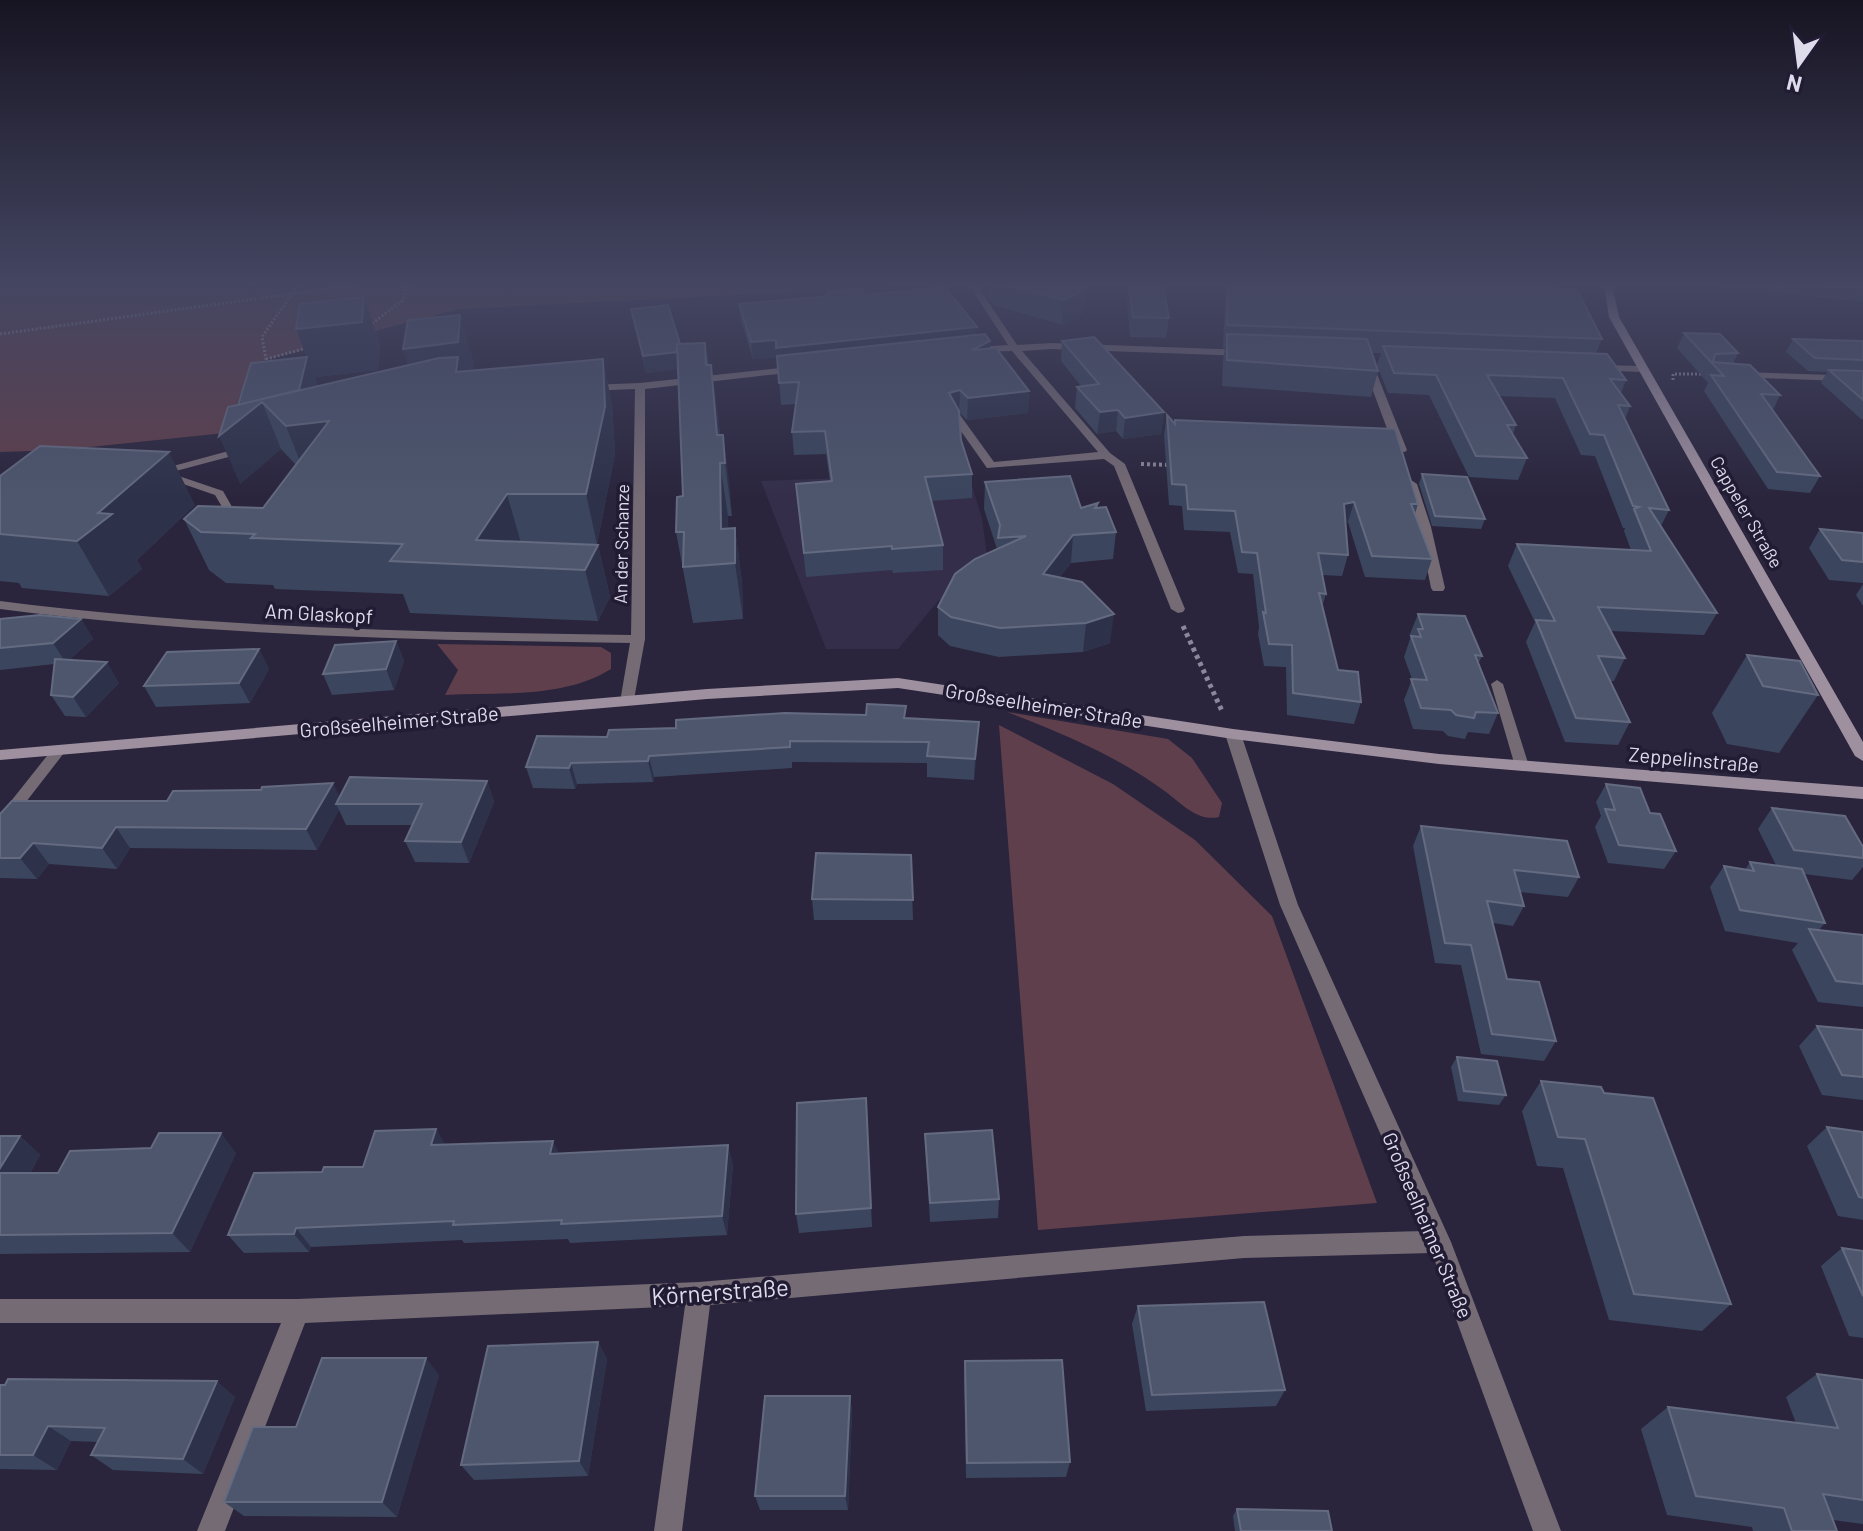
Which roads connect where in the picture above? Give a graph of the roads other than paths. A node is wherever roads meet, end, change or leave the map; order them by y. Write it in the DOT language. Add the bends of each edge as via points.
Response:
graph roads {
  1 [pos="1022,356"];
  2 [pos="1636,356"];
  3 [pos="1382,359"];
  4 [pos="1586,367"];
  5 [pos="811,368"];
  6 [pos="1643,369"];
  7 [pos="1712,374"];
  8 [pos="1863,379"];
  9 [pos="640,386"];
  10 [pos="574,389"];
  11 [pos="956,417"];
  12 [pos="264,445"];
  13 [pos="1106,455"];
  14 [pos="157,472"];
  15 [pos="142,475"];
  16 [pos="248,515"];
  17 [pos="1438,588"];
  18 [pos="0,605"];
  19 [pos="1178,609"];
  20 [pos="638,639"];
  21 [pos="1497,684"];
  22 [pos="628,702"];
  23 [pos="1233,734"];
  24 [pos="59,750"];
  25 [pos="0,755"];
  26 [pos="1863,756"];
  27 [pos="1522,766"];
  28 [pos="1863,793"];
  29 [pos="0,825"];
  30 [pos="1439,1242"];
  31 [pos="699,1294"];
  32 [pos="0,1311"];
  33 [pos="298,1311"];
  34 [pos="211,1531"];
  35 [pos="668,1531"];
  36 [pos="1547,1531"];
  1 -- 13 [label="street"];
  2 -- 6 [label="main road, Cappeler Straße"];
  3 -- 17 [label="street" via="1359,358 1406,467"];
  4 -- 6 [label="street"];
  5 -- 9 [label="street"];
  6 -- 26 [label="main road, Cappeler Straße"];
  7 -- 8 [label="street"];
  9 -- 10 [label="street"];
  9 -- 20 [label="street, An der Schanze"];
  11 -- 13 [label="street" via="991,466"];
  12 -- 14 [label="street"];
  13 -- 19 [label="street" via="1119,464"];
  14 -- 15 [label="street"];
  14 -- 16 [label="lane" via="219,493 232,515"];
  18 -- 20 [label="street, Am Glaskopf" via="79,617 278,631"];
  20 -- 22 [label="street, An der Schanze"];
  21 -- 27 [label="lane"];
  22 -- 23 [label="main road, Großseelheimer Straße" via="898,683"];
  22 -- 24 [label="main road, Großseelheimer Straße"];
  23 -- 27 [label="main road, Zeppelinstraße"];
  23 -- 30 [label="street, Großseelheimer Straße" via="1289,905"];
  24 -- 25 [label="main road, Großseelheimer Straße"];
  24 -- 29 [label="lane"];
  27 -- 28 [label="main road, Zeppelinstraße"];
  30 -- 31 [label="street, Körnerstraße" via="1244,1247"];
  30 -- 36 [label="street, Großseelheimer Straße"];
  31 -- 33 [label="street, Körnerstraße"];
  31 -- 35 [label="street"];
  32 -- 33 [label="street, Körnerstraße"];
  33 -- 34 [label="street"];
}
